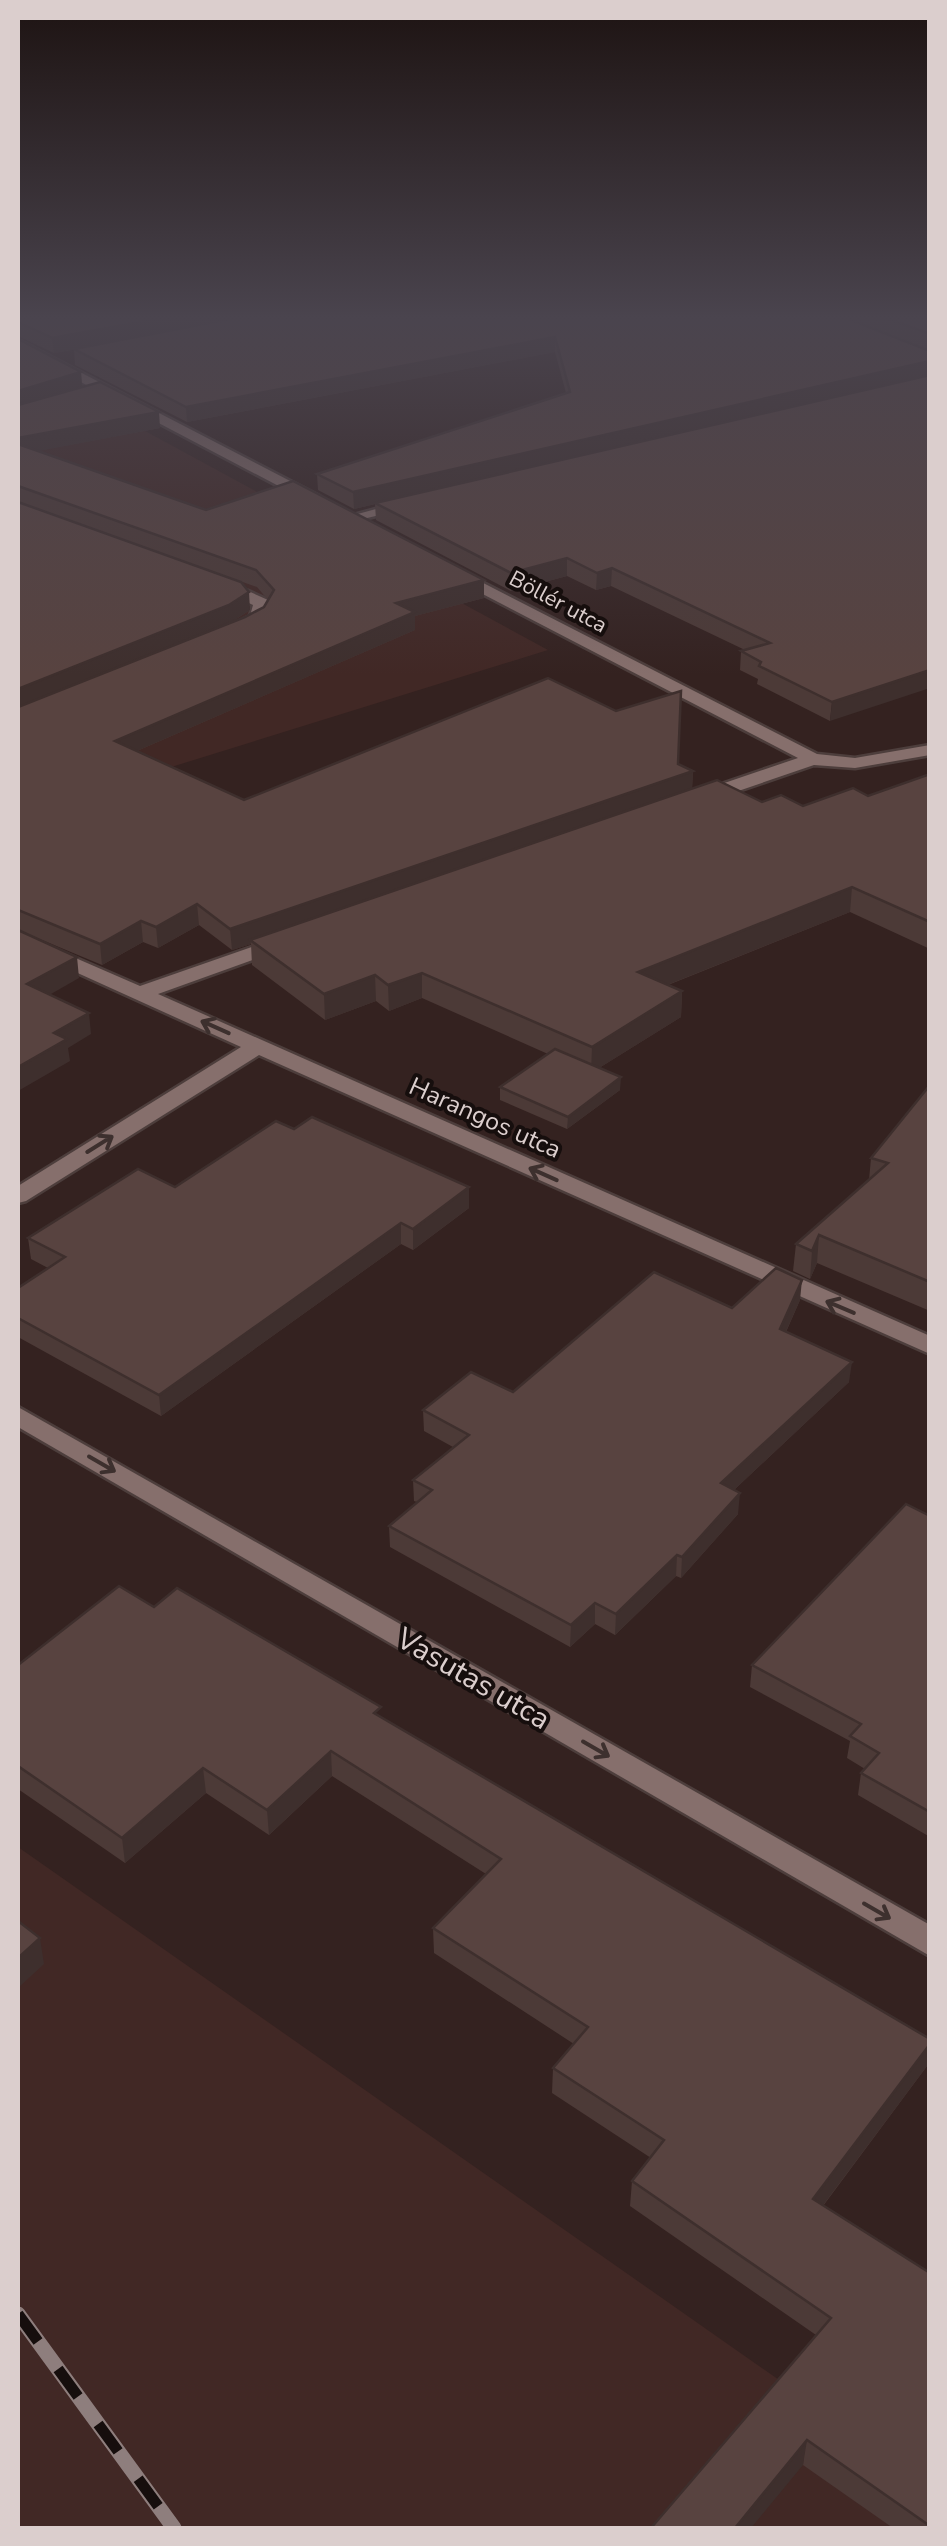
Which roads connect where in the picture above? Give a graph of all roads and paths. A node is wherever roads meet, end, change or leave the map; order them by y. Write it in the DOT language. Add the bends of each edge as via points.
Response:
graph roads {
  1 [pos="196,437"];
  2 [pos="421,502"];
  3 [pos="350,518"];
  4 [pos="367,528"];
  5 [pos="436,564"];
  6 [pos="203,577"];
  7 [pos="219,637"];
  8 [pos="930,750"];
  9 [pos="812,759"];
  10 [pos="682,804"];
  11 [pos="308,934"];
  12 [pos="18,939"];
  13 [pos="139,993"];
  14 [pos="258,1046"];
  15 [pos="18,1196"];
  16 [pos="930,1346"];
  17 [pos="18,1416"];
  18 [pos="930,1942"];
  1 -- 3 [label="street"];
  2 -- 3 [label="street"];
  3 -- 4 [label="street"];
  5 -- 9 [label="street, Böllér utca"];
  6 -- 7 [label="street" via="250,594 263,608 257,619"];
  8 -- 9 [label="street" via="855,763"];
  9 -- 10 [label="street"];
  11 -- 13 [label="street"];
  12 -- 13 [label="street, Harangos utca"];
  14 -- 13 [label="street, Harangos utca, one-way"];
  15 -- 14 [label="street, one-way"];
  16 -- 14 [label="street, Harangos utca, one-way"];
  17 -- 18 [label="street, Vasutas utca, one-way"];
}
